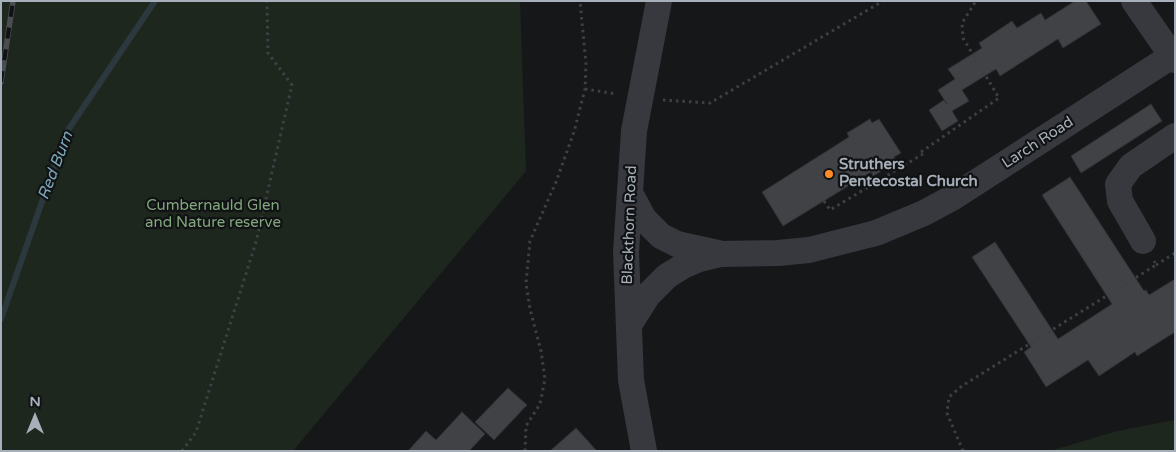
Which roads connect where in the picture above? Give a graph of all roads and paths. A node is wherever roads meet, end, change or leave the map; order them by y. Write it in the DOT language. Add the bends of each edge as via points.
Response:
graph roads {
  1 [pos="267,1"];
  2 [pos="580,1"];
  3 [pos="659,1"];
  4 [pos="882,1"];
  5 [pos="976,1"];
  6 [pos="1134,1"];
  7 [pos="1174,57"];
  8 [pos="585,89"];
  9 [pos="619,94"];
  10 [pos="661,100"];
  11 [pos="1175,136"];
  12 [pos="630,193"];
  13 [pos="824,200"];
  14 [pos="1143,241"];
  15 [pos="1175,253"];
  16 [pos="720,254"];
  17 [pos="1156,265"];
  18 [pos="629,325"];
  19 [pos="182,451"];
  20 [pos="525,451"];
  21 [pos="644,451"];
  22 [pos="963,451"];
  1 -- 19 [label="path" via="268,53 292,85 256,242 196,432"];
  2 -- 8 [label="path"];
  3 -- 12 [label="street, Blackthorn Road, bridge" via="634,131"];
  4 -- 10 [label="path" via="710,104"];
  5 -- 13 [label="path" via="962,23 962,38 999,98 922,153 830,210"];
  6 -- 7 [label="street"];
  7 -- 16 [label="street, Larch Road" via="952,198 905,222 809,250"];
  8 -- 9 [label="path"];
  8 -- 20 [label="path" via="556,182 530,241 526,283 545,379 540,404 526,426"];
  11 -- 14 [label="street" via="1131,166 1118,184 1120,200"];
  12 -- 16 [label="street, Larch Road" via="644,219 661,236 677,244"];
  12 -- 18 [label="street, Blackthorn Road" via="626,252"];
  14 -- 17 [label="path"];
  15 -- 17 [label="path"];
  16 -- 18 [label="street, Larch Road" via="699,259 667,276 648,295"];
  17 -- 22 [label="path" via="949,397 947,413"];
  18 -- 21 [label="street, Blackthorn Road" via="631,380"];
}
